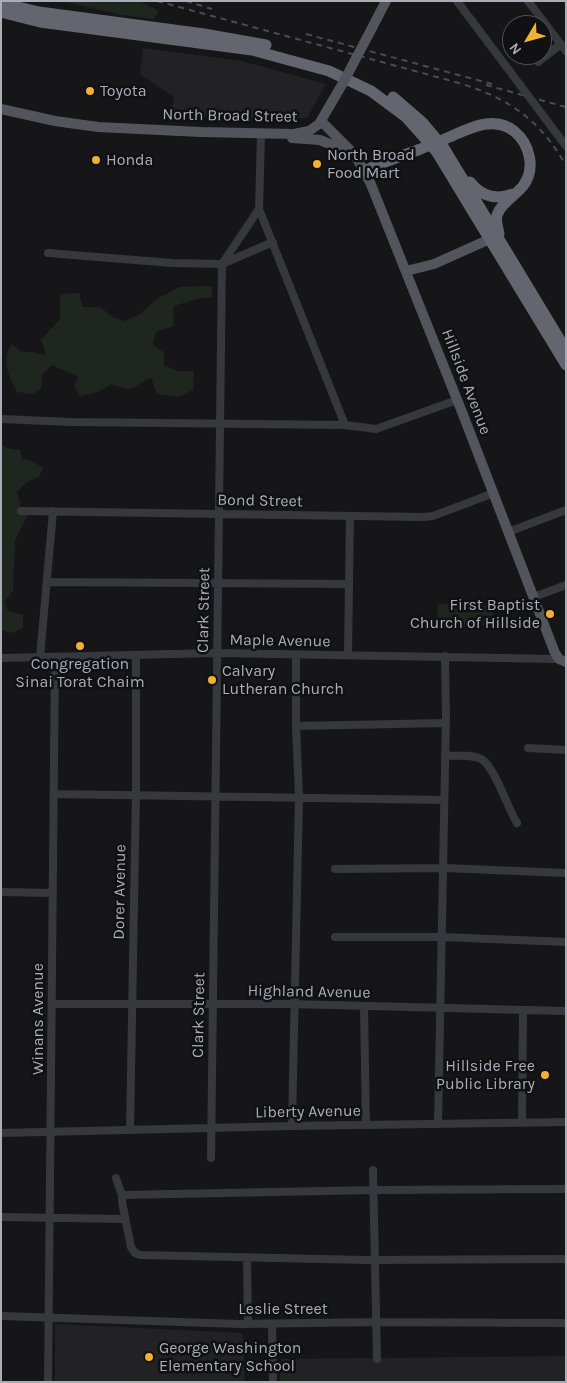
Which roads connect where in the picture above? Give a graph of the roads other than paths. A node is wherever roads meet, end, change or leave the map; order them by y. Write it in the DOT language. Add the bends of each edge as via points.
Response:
graph roads {
  1 [pos="386,1"];
  2 [pos="457,1"];
  3 [pos="528,1"];
  4 [pos="1,3"];
  5 [pos="1,12"];
  6 [pos="561,44"];
  7 [pos="552,51"];
  8 [pos="566,52"];
  9 [pos="1,109"];
  10 [pos="322,122"];
  11 [pos="261,134"];
  12 [pos="279,134"];
  13 [pos="566,146"];
  14 [pos="355,155"];
  15 [pos="449,157"];
  16 [pos="365,171"];
  17 [pos="517,192"];
  18 [pos="259,209"];
  19 [pos="490,239"];
  20 [pos="273,242"];
  21 [pos="501,243"];
  22 [pos="48,252"];
  23 [pos="222,264"];
  24 [pos="406,271"];
  25 [pos="566,350"];
  26 [pos="566,365"];
  27 [pos="457,400"];
  28 [pos="1,419"];
  29 [pos="220,424"];
  30 [pos="346,425"];
  31 [pos="494,493"];
  32 [pos="566,510"];
  33 [pos="21,511"];
  34 [pos="53,511"];
  35 [pos="219,514"];
  36 [pos="350,516"];
  37 [pos="508,532"];
  38 [pos="47,582"];
  39 [pos="218,584"];
  40 [pos="349,584"];
  41 [pos="566,585"];
  42 [pos="534,597"];
  43 [pos="217,653"];
  44 [pos="136,655"];
  45 [pos="348,655"];
  46 [pos="296,656"];
  47 [pos="445,656"];
  48 [pos="40,657"];
  49 [pos="55,657"];
  50 [pos="1,658"];
  51 [pos="562,661"];
  52 [pos="446,724"];
  53 [pos="296,726"];
  54 [pos="528,748"];
  55 [pos="566,750"];
  56 [pos="445,756"];
  57 [pos="54,794"];
  58 [pos="136,795"];
  59 [pos="216,796"];
  60 [pos="299,798"];
  61 [pos="444,800"];
  62 [pos="517,824"];
  63 [pos="443,868"];
  64 [pos="335,869"];
  65 [pos="566,873"];
  66 [pos="1,892"];
  67 [pos="53,894"];
  68 [pos="335,937"];
  69 [pos="442,937"];
  70 [pos="566,942"];
  71 [pos="52,1004"];
  72 [pos="132,1004"];
  73 [pos="213,1004"];
  74 [pos="296,1004"];
  75 [pos="364,1006"];
  76 [pos="440,1008"];
  77 [pos="523,1010"];
  78 [pos="566,1011"];
  79 [pos="566,1122"];
  80 [pos="522,1123"];
  81 [pos="366,1124"];
  82 [pos="438,1124"];
  83 [pos="292,1126"];
  84 [pos="212,1128"];
  85 [pos="130,1129"];
  86 [pos="51,1132"];
  87 [pos="1,1133"];
  88 [pos="211,1158"];
  89 [pos="373,1170"];
  90 [pos="116,1178"];
  91 [pos="566,1189"];
  92 [pos="375,1190"];
  93 [pos="122,1195"];
  94 [pos="1,1217"];
  95 [pos="50,1217"];
  96 [pos="125,1219"];
  97 [pos="247,1257"];
  98 [pos="566,1259"];
  99 [pos="376,1260"];
  100 [pos="1,1316"];
  101 [pos="48,1316"];
  102 [pos="377,1322"];
  103 [pos="566,1322"];
  104 [pos="248,1324"];
  105 [pos="272,1324"];
  106 [pos="377,1359"];
  107 [pos="48,1382"];
  108 [pos="273,1382"];
  1 -- 10 [label="main road, North Broad Street, bridge"];
  2 -- 13 [label="street, bridge"];
  3 -- 6 [label="street"];
  4 -- 15 [label="highway" via="50,14 241,40 333,64 372,82 399,101 428,128"];
  5 -- 19 [label="highway" via="40,22 252,50 319,67 344,77 380,97 421,133 442,160"];
  6 -- 7 [label="street"];
  6 -- 8 [label="street"];
  9 -- 11 [label="main road, North Broad Street" via="98,127"];
  10 -- 12 [label="main road, North Broad Street" via="306,132"];
  10 -- 14 [label="main road, Hillside Avenue"];
  11 -- 12 [label="main road, North Broad Street"];
  11 -- 18 [label="street"];
  12 -- 14 [label="main road" via="320,140"];
  14 -- 16 [label="main road, Hillside Avenue"];
  15 -- 17 [label="highway" via="482,194 499,197"];
  15 -- 21 [label="highway"];
  16 -- 17 [label="highway, bridge" via="476,126 492,123 508,127 518,134 530,156 526,180"];
  16 -- 24 [label="main road, Hillside Avenue"];
  17 -- 21 [label="highway" via="497,216"];
  18 -- 20 [label="street"];
  18 -- 23 [label="street"];
  19 -- 24 [label="main road" via="434,264"];
  19 -- 26 [label="highway"];
  20 -- 23 [label="street"];
  20 -- 30 [label="street"];
  21 -- 25 [label="highway"];
  22 -- 23 [label="street"];
  23 -- 29 [label="street, Clark Street"];
  24 -- 27 [label="main road, Hillside Avenue"];
  27 -- 30 [label="street" via="376,429"];
  27 -- 31 [label="main road, Hillside Avenue"];
  28 -- 29 [label="street"];
  29 -- 30 [label="street"];
  29 -- 35 [label="street, Clark Street"];
  31 -- 36 [label="street, Bond Street" via="429,517"];
  31 -- 37 [label="main road, Hillside Avenue"];
  32 -- 37 [label="street"];
  33 -- 34 [label="street, Bond Street"];
  34 -- 35 [label="street, Bond Street"];
  34 -- 38 [label="street"];
  35 -- 36 [label="street, Bond Street"];
  35 -- 39 [label="street, Clark Street"];
  36 -- 40 [label="street"];
  37 -- 42 [label="main road, Hillside Avenue"];
  38 -- 39 [label="street"];
  38 -- 48 [label="street"];
  39 -- 40 [label="street"];
  39 -- 43 [label="street, Clark Street"];
  40 -- 45 [label="street"];
  41 -- 42 [label="street"];
  42 -- 51 [label="main road, Hillside Avenue"];
  43 -- 44 [label="street, Maple Avenue"];
  43 -- 46 [label="street, Maple Avenue"];
  43 -- 59 [label="street, Clark Street"];
  44 -- 49 [label="street, Maple Avenue"];
  44 -- 58 [label="street, Dorer Avenue"];
  45 -- 46 [label="street, Maple Avenue"];
  45 -- 47 [label="street, Maple Avenue"];
  46 -- 53 [label="street"];
  47 -- 51 [label="street, Maple Avenue"];
  47 -- 52 [label="street"];
  48 -- 49 [label="street, Maple Avenue"];
  48 -- 50 [label="street, Maple Avenue"];
  49 -- 57 [label="street, Winans Avenue"];
  52 -- 53 [label="street"];
  52 -- 56 [label="street"];
  53 -- 60 [label="street"];
  54 -- 55 [label="street"];
  56 -- 61 [label="street"];
  56 -- 62 [label="street" via="472,756 488,764"];
  57 -- 58 [label="street"];
  57 -- 67 [label="street, Winans Avenue"];
  58 -- 59 [label="street"];
  58 -- 72 [label="street, Dorer Avenue"];
  59 -- 60 [label="street"];
  59 -- 73 [label="street, Clark Street"];
  60 -- 61 [label="street"];
  60 -- 74 [label="street"];
  61 -- 63 [label="street"];
  63 -- 64 [label="street"];
  63 -- 65 [label="street"];
  63 -- 69 [label="street"];
  66 -- 67 [label="street"];
  67 -- 71 [label="street, Winans Avenue"];
  68 -- 69 [label="street"];
  69 -- 70 [label="street"];
  69 -- 76 [label="street"];
  71 -- 72 [label="street, Highland Avenue"];
  71 -- 86 [label="street, Winans Avenue"];
  72 -- 73 [label="street, Highland Avenue"];
  72 -- 85 [label="street, Dorer Avenue"];
  73 -- 74 [label="street, Highland Avenue"];
  73 -- 84 [label="street, Clark Street"];
  74 -- 75 [label="street, Highland Avenue"];
  74 -- 83 [label="street"];
  75 -- 76 [label="street, Highland Avenue"];
  75 -- 81 [label="street"];
  76 -- 77 [label="street, Highland Avenue"];
  76 -- 82 [label="street"];
  77 -- 78 [label="street, Highland Avenue"];
  77 -- 80 [label="street"];
  79 -- 80 [label="street, Liberty Avenue"];
  80 -- 82 [label="street, Liberty Avenue"];
  81 -- 82 [label="street, Liberty Avenue"];
  81 -- 83 [label="street, Liberty Avenue"];
  83 -- 84 [label="street, Liberty Avenue"];
  84 -- 85 [label="street, Liberty Avenue"];
  84 -- 88 [label="street, Clark Street"];
  85 -- 86 [label="street, Liberty Avenue"];
  86 -- 87 [label="street, Liberty Avenue"];
  86 -- 95 [label="street, Winans Avenue"];
  89 -- 92 [label="street"];
  90 -- 93 [label="street"];
  91 -- 92 [label="street"];
  92 -- 93 [label="street"];
  92 -- 99 [label="street"];
  93 -- 96 [label="street"];
  94 -- 95 [label="street"];
  95 -- 96 [label="street"];
  95 -- 101 [label="street, Winans Avenue"];
  96 -- 97 [label="street" via="131,1247 140,1255"];
  97 -- 99 [label="street"];
  97 -- 104 [label="street"];
  98 -- 99 [label="street"];
  99 -- 102 [label="street"];
  100 -- 101 [label="street, Leslie Street"];
  101 -- 104 [label="street, Leslie Street"];
  101 -- 107 [label="street, Winans Avenue"];
  102 -- 103 [label="street, Leslie Street"];
  102 -- 105 [label="street, Leslie Street"];
  102 -- 106 [label="street"];
  104 -- 105 [label="street, Leslie Street"];
  105 -- 108 [label="street"];
}
